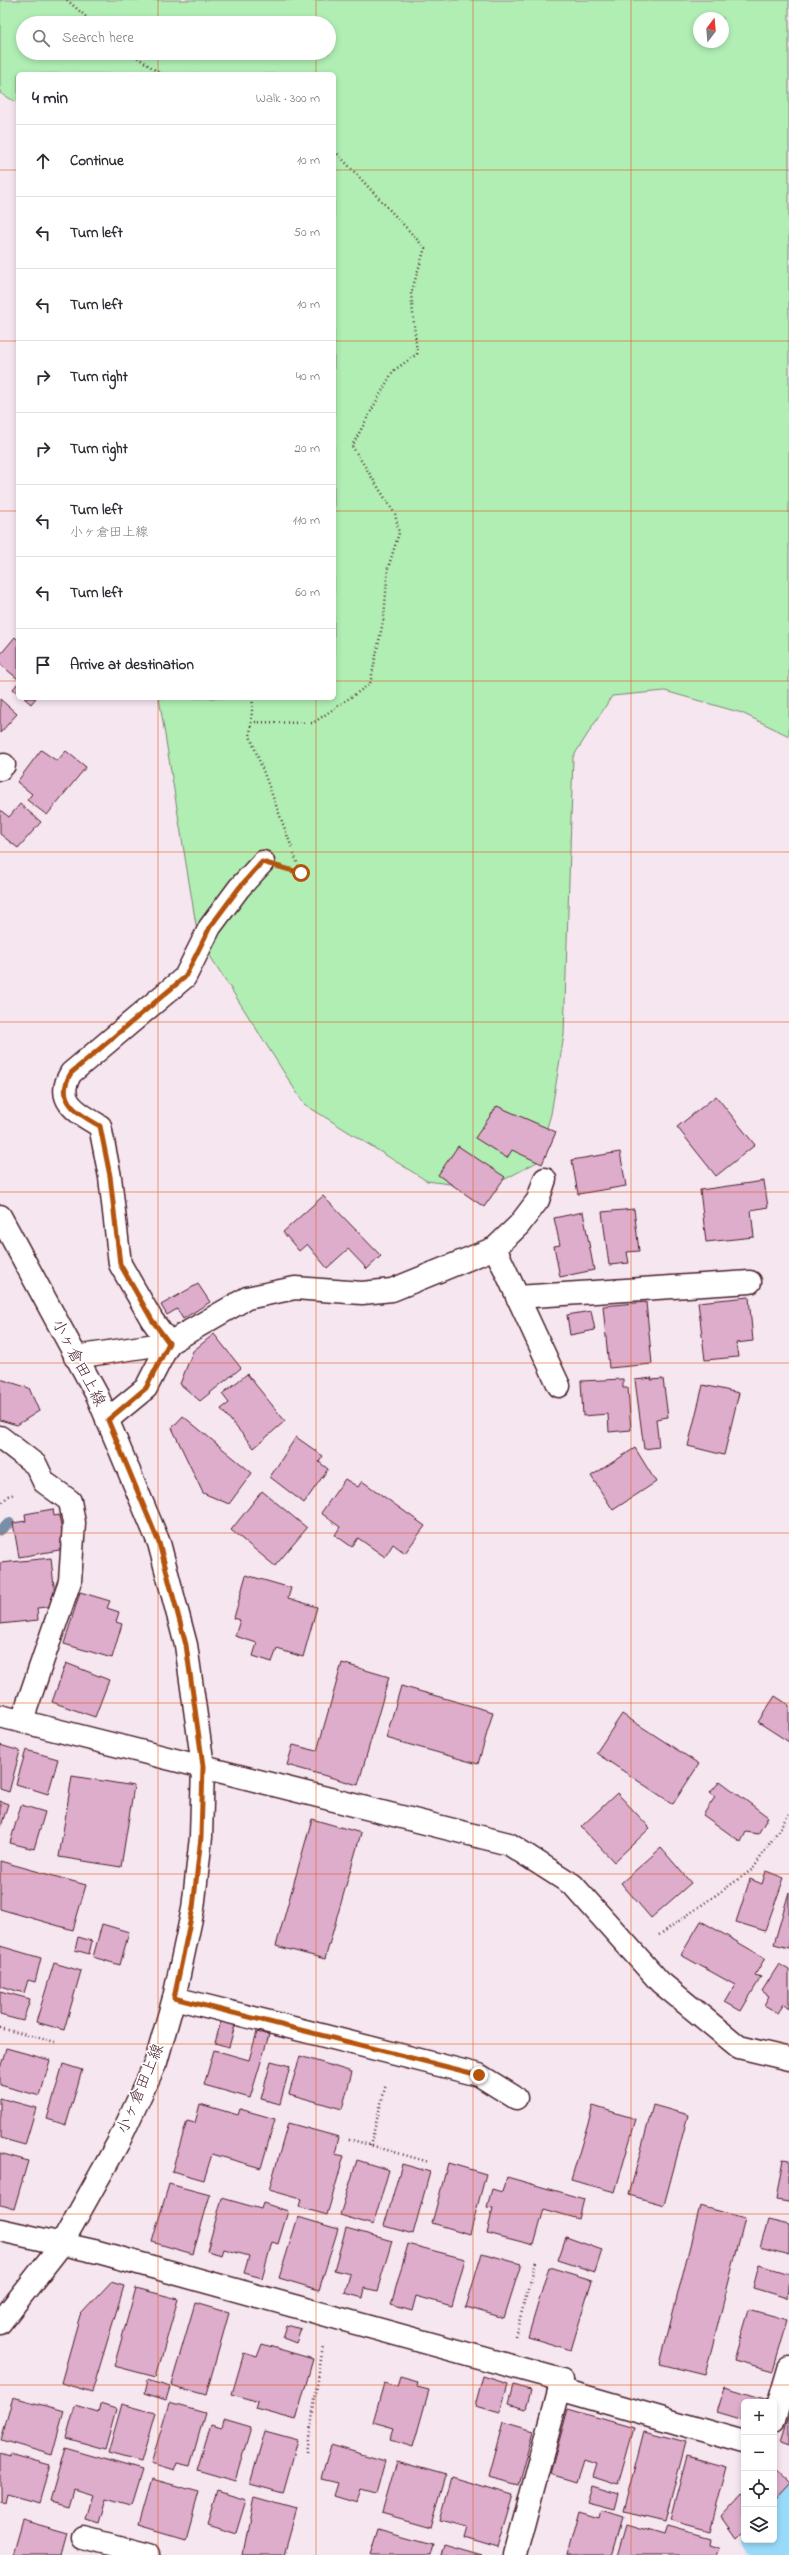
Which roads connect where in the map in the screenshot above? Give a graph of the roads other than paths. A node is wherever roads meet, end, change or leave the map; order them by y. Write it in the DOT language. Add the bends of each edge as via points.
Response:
graph roads {
  1 [pos="262,862"];
  2 [pos="545,1179"];
  3 [pos="0,1216"];
  4 [pos="6,1243"];
  5 [pos="495,1248"];
  6 [pos="750,1282"];
  7 [pos="517,1297"];
  8 [pos="169,1343"];
  9 [pos="75,1357"];
  10 [pos="559,1386"];
  11 [pos="108,1420"];
  12 [pos="0,1437"];
  13 [pos="0,1716"];
  14 [pos="22,1720"];
  15 [pos="203,1766"];
  16 [pos="174,1998"];
  17 [pos="789,2059"];
  18 [pos="516,2098"];
  19 [pos="0,2230"];
  20 [pos="61,2244"];
  21 [pos="0,2323"];
  22 [pos="789,2369"];
  23 [pos="559,2389"];
  24 [pos="777,2410"];
  25 [pos="741,2441"];
  26 [pos="84,2538"];
  27 [pos="149,2555"];
  28 [pos="515,2555"];
  1 -- 8 [label="street" via="210,927 185,977 71,1073 65,1083 64,1095 77,1113 100,1126 110,1176 120,1264 152,1320"];
  2 -- 5 [label="street" via="538,1200 519,1225"];
  3 -- 4 [label="street, 小ヶ倉田上線"];
  4 -- 9 [label="street, 小ヶ倉田上線"];
  5 -- 7 [label="street"];
  5 -- 8 [label="street" via="392,1290 362,1293 295,1288 247,1298"];
  6 -- 7 [label="street"];
  7 -- 10 [label="street"];
  8 -- 9 [label="street"];
  8 -- 11 [label="street" via="146,1388"];
  9 -- 11 [label="street, 小ヶ倉田上線"];
  11 -- 15 [label="street, 小ヶ倉田上線" via="159,1543 186,1645"];
  12 -- 14 [label="street" via="36,1465 44,1482 70,1501 74,1524 70,1580"];
  13 -- 14 [label="street"];
  14 -- 15 [label="street"];
  15 -- 16 [label="street, 小ヶ倉田上線" via="201,1837 193,1908"];
  15 -- 17 [label="street" via="509,1844 573,1885 660,1982 739,2047"];
  16 -- 18 [label="street" via="479,2075"];
  16 -- 20 [label="street, 小ヶ倉田上線" via="153,2068 118,2143"];
  19 -- 20 [label="street"];
  20 -- 21 [label="street, 小ヶ倉田上線"];
  20 -- 23 [label="street" via="562,2380"];
  22 -- 24 [label="street"];
  23 -- 25 [label="street"];
  23 -- 28 [label="street"];
  26 -- 27 [label="street"];
}
